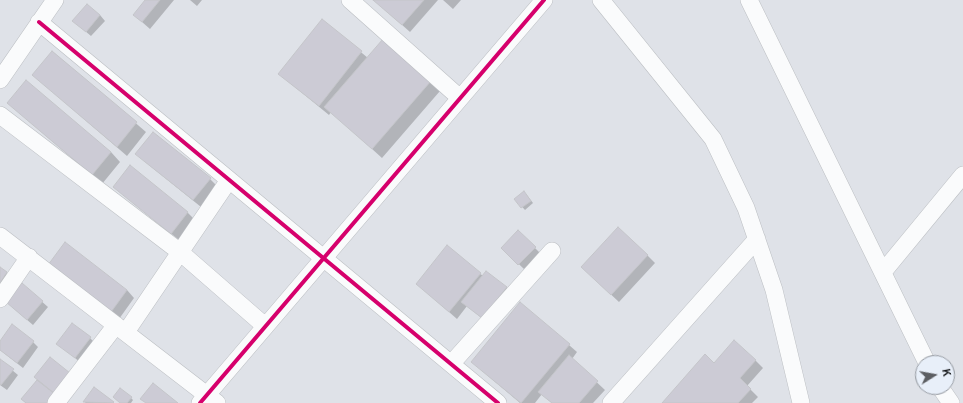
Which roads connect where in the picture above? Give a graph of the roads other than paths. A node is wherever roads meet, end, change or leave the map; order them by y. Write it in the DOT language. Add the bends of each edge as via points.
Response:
graph roads {
  1 [pos="55,0"];
  2 [pos="350,0"];
  3 [pos="544,0"];
  4 [pos="601,0"];
  5 [pos="748,0"];
  6 [pos="39,22"];
  7 [pos="0,80"];
  8 [pos="460,98"];
  9 [pos="0,115"];
  10 [pos="963,175"];
  11 [pos="229,180"];
  12 [pos="0,236"];
  13 [pos="756,239"];
  14 [pos="552,251"];
  15 [pos="180,252"];
  16 [pos="29,257"];
  17 [pos="323,259"];
  18 [pos="883,272"];
  19 [pos="0,299"];
  20 [pos="265,326"];
  21 [pos="121,329"];
  22 [pos="923,355"];
  23 [pos="451,364"];
  24 [pos="208,400"];
  25 [pos="56,403"];
  26 [pos="498,403"];
  27 [pos="611,403"];
  28 [pos="801,403"];
  1 -- 6 [label="street"];
  2 -- 8 [label="street"];
  3 -- 8 [label="street"];
  4 -- 13 [label="street" via="713,140 746,208"];
  5 -- 18 [label="street"];
  6 -- 7 [label="street"];
  6 -- 11 [label="street"];
  8 -- 17 [label="street"];
  9 -- 15 [label="street"];
  10 -- 18 [label="street"];
  11 -- 15 [label="street"];
  11 -- 17 [label="street"];
  12 -- 16 [label="street"];
  13 -- 27 [label="street"];
  13 -- 28 [label="street" via="774,290"];
  14 -- 23 [label="street"];
  15 -- 20 [label="street"];
  15 -- 21 [label="street"];
  16 -- 19 [label="street"];
  16 -- 21 [label="street"];
  17 -- 20 [label="street"];
  17 -- 23 [label="street"];
  18 -- 22 [label="street"];
  20 -- 24 [label="street"];
  21 -- 24 [label="street"];
  21 -- 25 [label="street"];
  23 -- 26 [label="street"];
}
